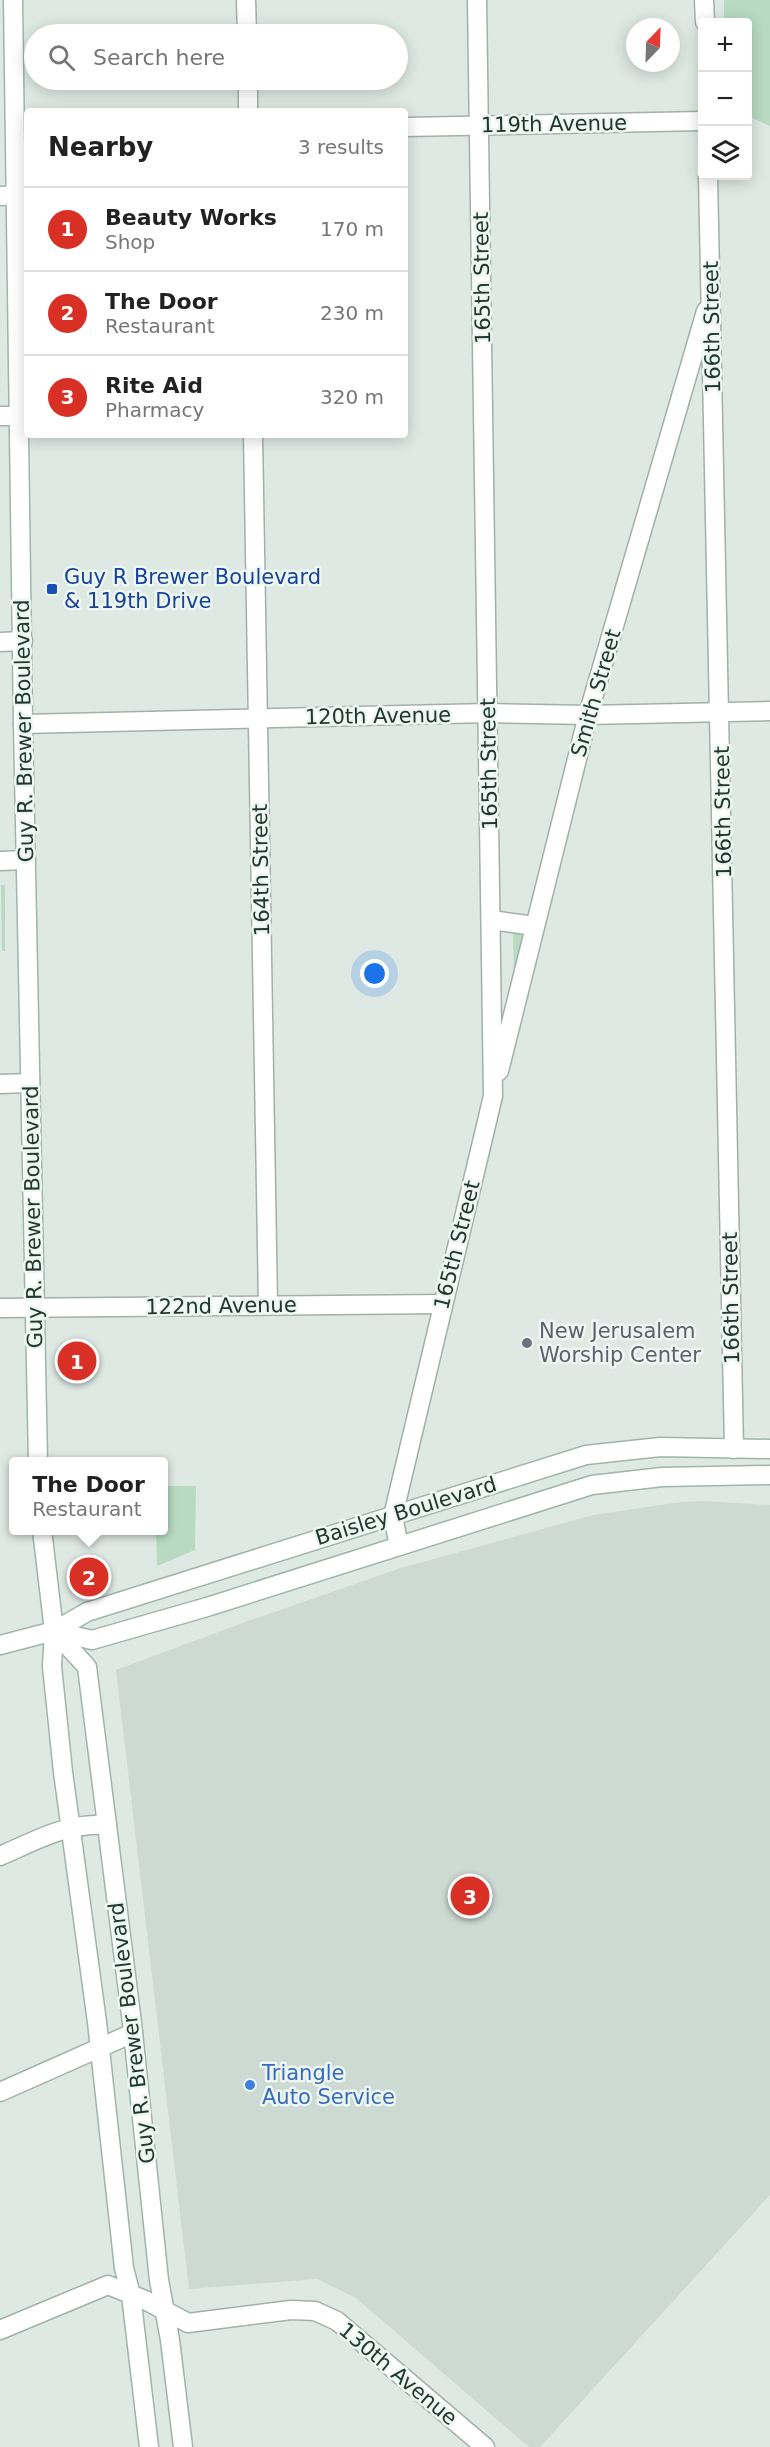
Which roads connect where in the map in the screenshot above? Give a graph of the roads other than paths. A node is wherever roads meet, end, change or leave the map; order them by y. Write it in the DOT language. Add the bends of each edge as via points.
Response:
graph roads {
  1 [pos="13,0"];
  2 [pos="246,0"];
  3 [pos="477,0"];
  4 [pos="704,0"];
  5 [pos="705,18"];
  6 [pos="247,24"];
  7 [pos="248,90"];
  8 [pos="248,108"];
  9 [pos="698,121"];
  10 [pos="479,126"];
  11 [pos="408,127"];
  12 [pos="21,136"];
  13 [pos="708,180"];
  14 [pos="8,196"];
  15 [pos="711,295"];
  16 [pos="0,416"];
  17 [pos="20,416"];
  18 [pos="253,438"];
  19 [pos="23,641"];
  20 [pos="0,642"];
  21 [pos="721,711"];
  22 [pos="770,711"];
  23 [pos="488,713"];
  24 [pos="588,715"];
  25 [pos="258,719"];
  26 [pos="23,724"];
  27 [pos="26,860"];
  28 [pos="0,861"];
  29 [pos="491,920"];
  30 [pos="536,926"];
  31 [pos="0,1083"];
  32 [pos="30,1083"];
  33 [pos="493,1096"];
  34 [pos="442,1304"];
  35 [pos="268,1305"];
  36 [pos="0,1308"];
  37 [pos="34,1308"];
  38 [pos="734,1449"];
  39 [pos="770,1449"];
  40 [pos="38,1457"];
  41 [pos="732,1476"];
  42 [pos="770,1476"];
  43 [pos="393,1516"];
  44 [pos="43,1535"];
  45 [pos="399,1546"];
  46 [pos="54,1631"];
  47 [pos="0,1646"];
  48 [pos="107,1825"];
  49 [pos="70,1826"];
  50 [pos="0,1856"];
  51 [pos="133,2033"];
  52 [pos="99,2049"];
  53 [pos="0,2092"];
  54 [pos="131,2295"];
  55 [pos="165,2311"];
  56 [pos="0,2330"];
  57 [pos="149,2447"];
  58 [pos="183,2447"];
  59 [pos="485,2447"];
  1 -- 12 [label="street, Guy R. Brewer Boulevard"];
  2 -- 6 [label="street"];
  3 -- 10 [label="street, 165th Street"];
  4 -- 5 [label="street"];
  7 -- 8 [label="street"];
  9 -- 10 [label="street, 119th Avenue"];
  10 -- 11 [label="street, 119th Avenue"];
  10 -- 23 [label="street, 165th Street"];
  12 -- 14 [label="street, Guy R. Brewer Boulevard"];
  13 -- 15 [label="street, 166th Street"];
  14 -- 17 [label="street, Guy R. Brewer Boulevard"];
  15 -- 21 [label="street, 166th Street"];
  15 -- 24 [label="street, Smith Street"];
  16 -- 17 [label="street"];
  17 -- 19 [label="street, Guy R. Brewer Boulevard"];
  18 -- 25 [label="street, 164th Street"];
  19 -- 20 [label="street"];
  19 -- 26 [label="street, Guy R. Brewer Boulevard"];
  21 -- 22 [label="street, 120th Avenue"];
  21 -- 24 [label="street, 120th Avenue"];
  21 -- 38 [label="street, 166th Street"];
  23 -- 24 [label="street, 120th Avenue"];
  23 -- 25 [label="street, 120th Avenue"];
  23 -- 29 [label="street, 165th Street"];
  24 -- 30 [label="street, Smith Street"];
  25 -- 26 [label="street, 120th Avenue"];
  25 -- 35 [label="street, 164th Street"];
  26 -- 27 [label="street, Guy R. Brewer Boulevard"];
  27 -- 28 [label="street"];
  27 -- 32 [label="street, Guy R. Brewer Boulevard"];
  29 -- 30 [label="street"];
  29 -- 33 [label="street, 165th Street"];
  30 -- 33 [label="street, Smith Street"];
  31 -- 32 [label="street"];
  32 -- 37 [label="street, Guy R. Brewer Boulevard"];
  33 -- 34 [label="street, 165th Street"];
  34 -- 35 [label="street, 122nd Avenue"];
  34 -- 43 [label="street, 165th Street"];
  35 -- 37 [label="street, 122nd Avenue"];
  36 -- 37 [label="street, 122nd Avenue"];
  37 -- 40 [label="street, Guy R. Brewer Boulevard"];
  38 -- 39 [label="street, Baisley Boulevard"];
  38 -- 41 [label="street, 166th Street"];
  38 -- 43 [label="street, Baisley Boulevard" via="660,1447 586,1455"];
  41 -- 42 [label="street, Baisley Boulevard"];
  41 -- 45 [label="street, Baisley Boulevard" via="662,1477 592,1485"];
  43 -- 45 [label="street"];
  43 -- 46 [label="street, Baisley Boulevard" via="87,1612"];
  44 -- 46 [label="street, Guy R. Brewer Boulevard"];
  45 -- 46 [label="street, Baisley Boulevard" via="92,1640"];
  46 -- 47 [label="street, Baisley Boulevard"];
  46 -- 48 [label="street, Guy R. Brewer Boulevard" via="87,1666"];
  46 -- 49 [label="street, Guy R. Brewer Boulevard" via="52,1666"];
  48 -- 49 [label="street"];
  48 -- 51 [label="street, Guy R. Brewer Boulevard"];
  49 -- 50 [label="street"];
  49 -- 52 [label="street, Guy R. Brewer Boulevard"];
  51 -- 52 [label="street"];
  51 -- 55 [label="street, Guy R. Brewer Boulevard"];
  52 -- 53 [label="street"];
  52 -- 54 [label="street, Guy R. Brewer Boulevard" via="124,2268"];
  54 -- 55 [label="street, 130th Avenue"];
  54 -- 56 [label="street, 130th Avenue" via="108,2285"];
  54 -- 57 [label="street, Guy R. Brewer Boulevard"];
  55 -- 58 [label="street, Guy R. Brewer Boulevard"];
  55 -- 59 [label="street, 130th Avenue" via="188,2323 291,2310 315,2311 337,2321"];
}
